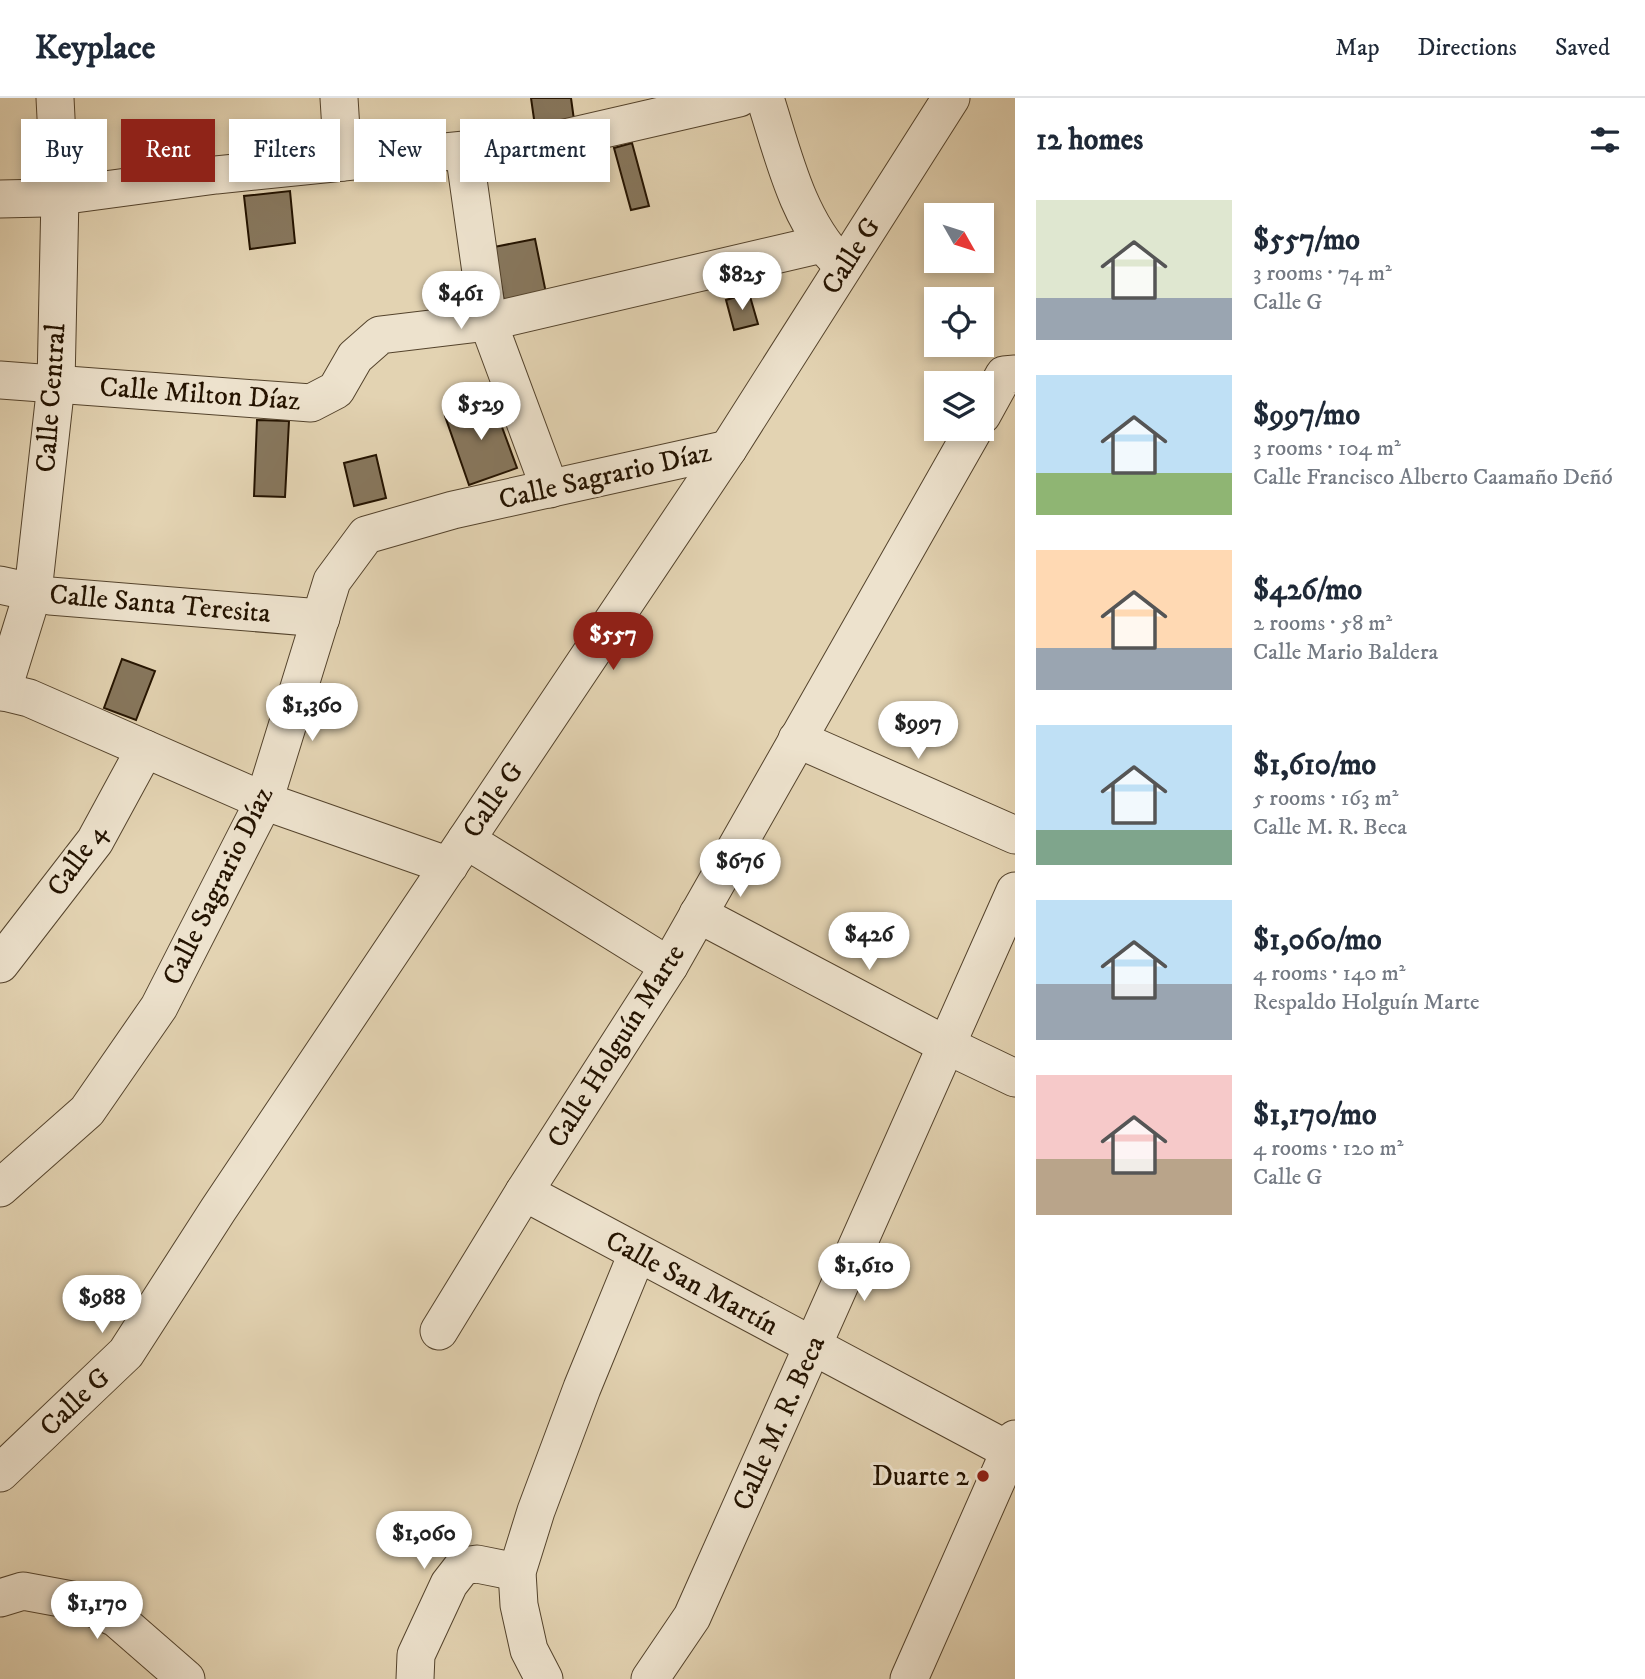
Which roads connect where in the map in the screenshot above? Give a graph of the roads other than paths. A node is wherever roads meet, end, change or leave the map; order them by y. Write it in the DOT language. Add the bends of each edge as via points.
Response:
graph roads {
  1 [pos="55,98"];
  2 [pos="339,98"];
  3 [pos="739,98"];
  4 [pos="765,98"];
  5 [pos="951,98"];
  6 [pos="610,128"];
  7 [pos="460,150"];
  8 [pos="343,162"];
  9 [pos="468,182"];
  10 [pos="60,196"];
  11 [pos="0,199"];
  12 [pos="833,256"];
  13 [pos="488,322"];
  14 [pos="1015,374"];
  15 [pos="0,380"];
  16 [pos="56,384"];
  17 [pos="994,393"];
  18 [pos="967,441"];
  19 [pos="728,449"];
  20 [pos="550,489"];
  21 [pos="17,589"];
  22 [pos="321,618"];
  23 [pos="1,692"];
  24 [pos="797,740"];
  25 [pos="145,749"];
  26 [pos="264,801"];
  27 [pos="1015,835"];
  28 [pos="457,853"];
  29 [pos="1015,891"];
  30 [pos="698,914"];
  31 [pos="0,964"];
  32 [pos="669,966"];
  33 [pos="946,1045"];
  34 [pos="1015,1078"];
  35 [pos="0,1188"];
  36 [pos="524,1192"];
  37 [pos="637,1254"];
  38 [pos="439,1331"];
  39 [pos="813,1348"];
  40 [pos="1012,1445"];
  41 [pos="0,1473"];
  42 [pos="517,1572"];
  43 [pos="0,1598"];
  44 [pos="186,1679"];
  45 [pos="415,1679"];
  46 [pos="544,1679"];
  47 [pos="650,1679"];
  48 [pos="909,1679"];
  1 -- 10 [label="street, Calle Central"];
  2 -- 8 [label="street"];
  3 -- 6 [label="street"];
  4 -- 12 [label="street" via="790,177"];
  5 -- 12 [label="street, Calle G"];
  7 -- 8 [label="street"];
  8 -- 10 [label="street"];
  9 -- 13 [label="street"];
  10 -- 11 [label="street"];
  10 -- 16 [label="street, Calle Central"];
  12 -- 13 [label="street, Calle Milton Díaz"];
  12 -- 19 [label="street, Calle G"];
  13 -- 16 [label="street, Calle Milton Díaz" via="380,335 355,357 336,390 311,403"];
  13 -- 20 [label="street"];
  14 -- 17 [label="street" via="1004,375"];
  15 -- 16 [label="street, Calle Milton Díaz"];
  16 -- 21 [label="street, Calle Central"];
  18 -- 24 [label="street, Calle Holguín Marte"];
  19 -- 20 [label="street, Calle Sagrario Díaz"];
  19 -- 28 [label="street, Calle G"];
  20 -- 22 [label="street, Calle Sagrario Díaz" via="366,534 332,581"];
  21 -- 22 [label="street, Calle Santa Teresita" via="50,596"];
  21 -- 23 [label="street, Calle Central"];
  22 -- 26 [label="street, Calle Sagrario Díaz"];
  23 -- 25 [label="street" via="29,698"];
  24 -- 27 [label="street"];
  24 -- 30 [label="street, Calle Holguín Marte"];
  25 -- 26 [label="street"];
  25 -- 31 [label="street, Calle 4" via="95,841"];
  26 -- 28 [label="street"];
  26 -- 35 [label="street, Calle Sagrario Díaz" via="159,1007 87,1111"];
  28 -- 32 [label="street"];
  28 -- 41 [label="street, Calle G" via="126,1353"];
  29 -- 33 [label="street, Calle M. R. Beca"];
  30 -- 32 [label="street, Calle Holguín Marte"];
  30 -- 33 [label="street"];
  32 -- 36 [label="street, Calle Holguín Marte"];
  33 -- 34 [label="street"];
  33 -- 39 [label="street, Calle M. R. Beca"];
  36 -- 37 [label="street, Calle San Martín"];
  36 -- 38 [label="street, Calle Holguín Marte"];
  37 -- 39 [label="street, Calle San Martín"];
  37 -- 42 [label="street" via="573,1412"];
  39 -- 40 [label="street, Calle San Martín"];
  39 -- 47 [label="street, Calle M. R. Beca" via="692,1617"];
  40 -- 48 [label="street"];
  42 -- 45 [label="street" via="477,1564 463,1566 449,1584 416,1655"];
  42 -- 46 [label="street" via="529,1650"];
  43 -- 44 [label="street" via="23,1591 77,1601 116,1618"];
}
